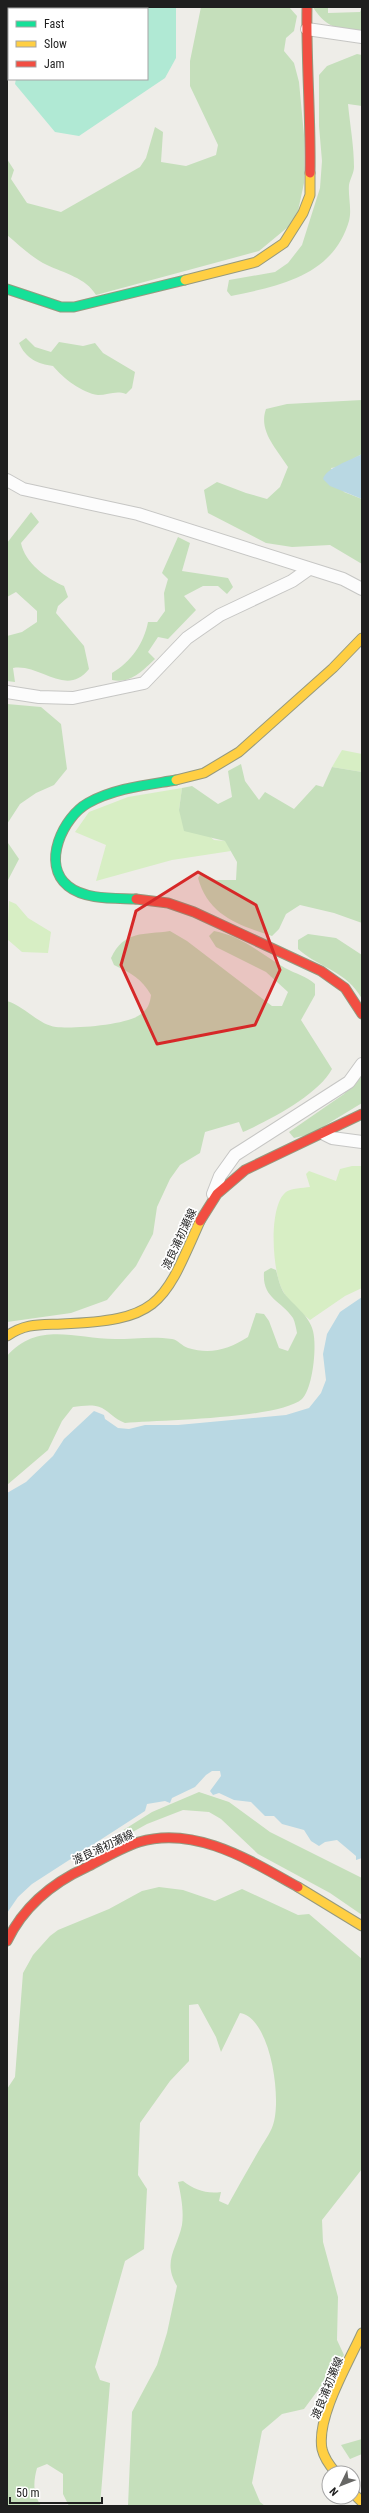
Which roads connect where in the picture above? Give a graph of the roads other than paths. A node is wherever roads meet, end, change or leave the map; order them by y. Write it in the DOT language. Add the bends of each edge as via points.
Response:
graph roads {
  1 [pos="307,7"];
  2 [pos="307,29"];
  3 [pos="362,37"];
  4 [pos="7,289"];
  5 [pos="7,480"];
  6 [pos="309,569"];
  7 [pos="362,589"];
  8 [pos="362,638"];
  9 [pos="7,692"];
  10 [pos="362,1014"];
  11 [pos="362,1064"];
  12 [pos="362,1114"];
  13 [pos="324,1134"];
  14 [pos="362,1142"];
  15 [pos="210,1203"];
  16 [pos="7,1336"];
  17 [pos="362,1926"];
  18 [pos="7,1941"];
  19 [pos="362,2333"];
  20 [pos="330,2465"];
  1 -- 2 [label="street"];
  2 -- 3 [label="street"];
  2 -- 4 [label="street" via="311,138 310,194 308,203 291,234 276,251 256,262 74,307 61,307"];
  5 -- 6 [label="street" via="23,489 138,514"];
  6 -- 7 [label="street" via="343,579"];
  6 -- 9 [label="street" via="292,581 220,615 187,638 144,683 73,698 39,697"];
  8 -- 10 [label="street" via="307,691 224,763 198,774 104,796 78,809 61,833 56,850 56,862 61,879 83,894 168,903 206,916 336,980 353,996"];
  11 -- 15 [label="street" via="349,1082 235,1155 220,1176"];
  12 -- 13 [label="street, 渡良浦初瀬線"];
  13 -- 14 [label="street" via="332,1138"];
  13 -- 15 [label="street, 渡良浦初瀬線" via="244,1170 222,1188"];
  15 -- 16 [label="street, 渡良浦初瀬線" via="173,1281 148,1307 128,1316 20,1328"];
  17 -- 18 [label="street, 渡良浦初瀬線" via="269,1871 218,1846 184,1838 169,1838 134,1844 53,1885 22,1914"];
  19 -- 20 [label="street, 渡良浦初瀬線" via="322,2433 322,2447"];
}
